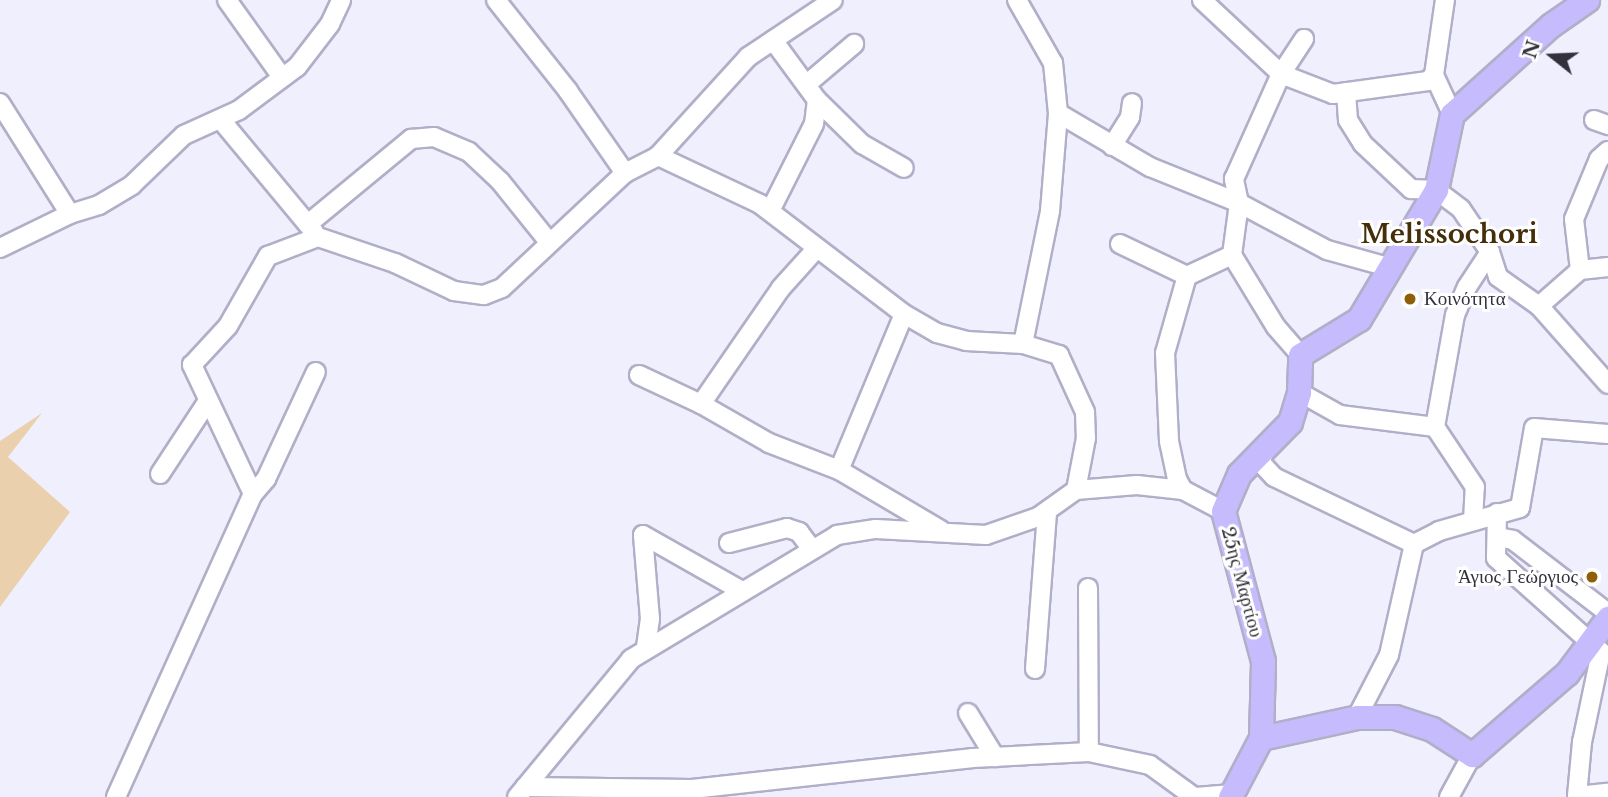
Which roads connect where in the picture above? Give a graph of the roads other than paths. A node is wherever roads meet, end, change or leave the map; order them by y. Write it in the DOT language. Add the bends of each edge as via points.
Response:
graph roads {
  1 [pos="227,0"];
  2 [pos="341,0"];
  3 [pos="496,0"];
  4 [pos="833,0"];
  5 [pos="1017,0"];
  6 [pos="1202,0"];
  7 [pos="1446,0"];
  8 [pos="1587,0"];
  9 [pos="1304,39"];
  10 [pos="773,40"];
  11 [pos="854,44"];
  12 [pos="1281,74"];
  13 [pos="1434,75"];
  14 [pos="282,77"];
  15 [pos="807,84"];
  16 [pos="1346,92"];
  17 [pos="817,100"];
  18 [pos="0,103"];
  19 [pos="1132,103"];
  20 [pos="1058,113"];
  21 [pos="1452,114"];
  22 [pos="221,120"];
  23 [pos="1112,146"];
  24 [pos="1608,150"];
  25 [pos="658,156"];
  26 [pos="904,168"];
  27 [pos="625,173"];
  28 [pos="1436,190"];
  29 [pos="1238,203"];
  30 [pos="770,211"];
  31 [pos="70,214"];
  32 [pos="313,231"];
  33 [pos="549,242"];
  34 [pos="1121,244"];
  35 [pos="0,248"];
  36 [pos="817,248"];
  37 [pos="1490,252"];
  38 [pos="1232,254"];
  39 [pos="1388,267"];
  40 [pos="1608,267"];
  41 [pos="1580,270"];
  42 [pos="1187,276"];
  43 [pos="1538,306"];
  44 [pos="904,314"];
  45 [pos="1023,344"];
  46 [pos="1300,355"];
  47 [pos="316,372"];
  48 [pos="639,375"];
  49 [pos="1608,384"];
  50 [pos="1299,392"];
  51 [pos="208,401"];
  52 [pos="701,404"];
  53 [pos="1435,427"];
  54 [pos="1608,434"];
  55 [pos="1264,450"];
  56 [pos="839,470"];
  57 [pos="160,474"];
  58 [pos="1076,490"];
  59 [pos="1183,490"];
  60 [pos="253,494"];
  61 [pos="1223,511"];
  62 [pos="1047,512"];
  63 [pos="1497,513"];
  64 [pos="1473,521"];
  65 [pos="941,530"];
  66 [pos="1498,537"];
  67 [pos="729,543"];
  68 [pos="1414,544"];
  69 [pos="811,548"];
  70 [pos="1088,588"];
  71 [pos="742,591"];
  72 [pos="1608,615"];
  73 [pos="1590,641"];
  74 [pos="646,647"];
  75 [pos="1035,669"];
  76 [pos="968,713"];
  77 [pos="1357,717"];
  78 [pos="1261,738"];
  79 [pos="1089,752"];
  80 [pos="1472,755"];
  81 [pos="995,757"];
  82 [pos="521,792"];
  83 [pos="1608,793"];
  84 [pos="1231,795"];
  85 [pos="116,797"];
  86 [pos="1195,797"];
  87 [pos="1449,797"];
  1 -- 14 [label="street"];
  2 -- 14 [label="street" via="314,48"];
  3 -- 27 [label="street"];
  4 -- 10 [label="street"];
  5 -- 20 [label="street" via="1053,63"];
  6 -- 12 [label="street"];
  7 -- 13 [label="street"];
  8 -- 21 [label="main road" via="1551,25"];
  9 -- 12 [label="street"];
  10 -- 15 [label="street"];
  10 -- 25 [label="street" via="748,57"];
  11 -- 15 [label="street"];
  12 -- 16 [label="street" via="1333,94"];
  12 -- 29 [label="street" via="1234,179"];
  13 -- 16 [label="street" via="1428,81"];
  13 -- 21 [label="street"];
  14 -- 22 [label="street"];
  15 -- 17 [label="street"];
  16 -- 28 [label="street" via="1348,120 1363,144 1411,189"];
  17 -- 26 [label="street" via="862,144"];
  17 -- 30 [label="street" via="814,124"];
  18 -- 31 [label="street"];
  19 -- 23 [label="street" via="1130,117"];
  20 -- 23 [label="street"];
  20 -- 45 [label="street" via="1050,211"];
  21 -- 28 [label="main road"];
  22 -- 31 [label="street" via="184,135 132,186"];
  22 -- 32 [label="street"];
  23 -- 29 [label="street"];
  24 -- 41 [label="street" via="1589,178 1574,219"];
  25 -- 27 [label="street"];
  25 -- 30 [label="street"];
  27 -- 33 [label="street"];
  28 -- 37 [label="street" via="1471,220"];
  28 -- 39 [label="main road"];
  29 -- 38 [label="street"];
  29 -- 39 [label="street" via="1327,250"];
  30 -- 36 [label="street"];
  31 -- 35 [label="street"];
  32 -- 33 [label="street" via="454,291 484,295 502,288"];
  32 -- 33 [label="street" via="411,139 434,137 469,152 500,181"];
  32 -- 51 [label="street" via="268,256 228,326 197,355 194,375"];
  34 -- 42 [label="street"];
  36 -- 44 [label="street"];
  36 -- 52 [label="street" via="781,288"];
  37 -- 43 [label="street" via="1498,277"];
  37 -- 53 [label="street" via="1455,315"];
  38 -- 42 [label="street"];
  38 -- 46 [label="street" via="1276,327"];
  39 -- 46 [label="main road" via="1359,319"];
  40 -- 41 [label="street"];
  41 -- 43 [label="street"];
  42 -- 59 [label="street" via="1165,353 1169,441"];
  43 -- 49 [label="street"];
  44 -- 45 [label="street" via="937,333 966,341"];
  44 -- 56 [label="street"];
  45 -- 58 [label="street" via="1059,355 1085,412 1086,438"];
  46 -- 50 [label="main road, 25ης Μαρτίου"];
  47 -- 60 [label="street" via="266,479"];
  48 -- 52 [label="street"];
  50 -- 53 [label="street" via="1340,415"];
  50 -- 55 [label="main road, 25ης Μαρτίου" via="1290,422"];
  51 -- 57 [label="street"];
  51 -- 60 [label="street"];
  52 -- 56 [label="street" via="769,443"];
  53 -- 64 [label="street" via="1475,487"];
  54 -- 63 [label="street" via="1534,428 1520,508"];
  55 -- 61 [label="main road, 25ης Μαρτίου" via="1239,474"];
  55 -- 68 [label="street" via="1261,463 1274,477"];
  56 -- 65 [label="street"];
  58 -- 59 [label="street" via="1138,485"];
  58 -- 62 [label="street"];
  59 -- 61 [label="street"];
  60 -- 85 [label="street"];
  61 -- 78 [label="main road, 25ης Μαρτίου" via="1263,661"];
  62 -- 65 [label="street" via="986,535"];
  62 -- 75 [label="street"];
  63 -- 64 [label="street"];
  63 -- 66 [label="street"];
  64 -- 68 [label="street"];
  65 -- 69 [label="street" via="857,530"];
  66 -- 72 [label="street" via="1513,540"];
  66 -- 73 [label="street" via="1496,558"];
  67 -- 69 [label="street" via="787,528 799,532"];
  68 -- 77 [label="street" via="1389,655"];
  69 -- 71 [label="street"];
  70 -- 79 [label="street"];
  71 -- 74 [label="street"];
  71 -- 74 [label="street" via="643,535 650,619"];
  72 -- 73 [label="main road"];
  73 -- 80 [label="main road" via="1567,673"];
  73 -- 83 [label="street" via="1601,652 1582,742 1577,796"];
  74 -- 82 [label="street" via="631,659"];
  76 -- 81 [label="street"];
  77 -- 78 [label="main road"];
  77 -- 80 [label="main road" via="1415,721"];
  78 -- 84 [label="main road"];
  79 -- 81 [label="street"];
  79 -- 86 [label="street" via="1150,765"];
  80 -- 87 [label="street"];
  81 -- 82 [label="street" via="692,789"];
  84 -- 86 [label="street"];
}
